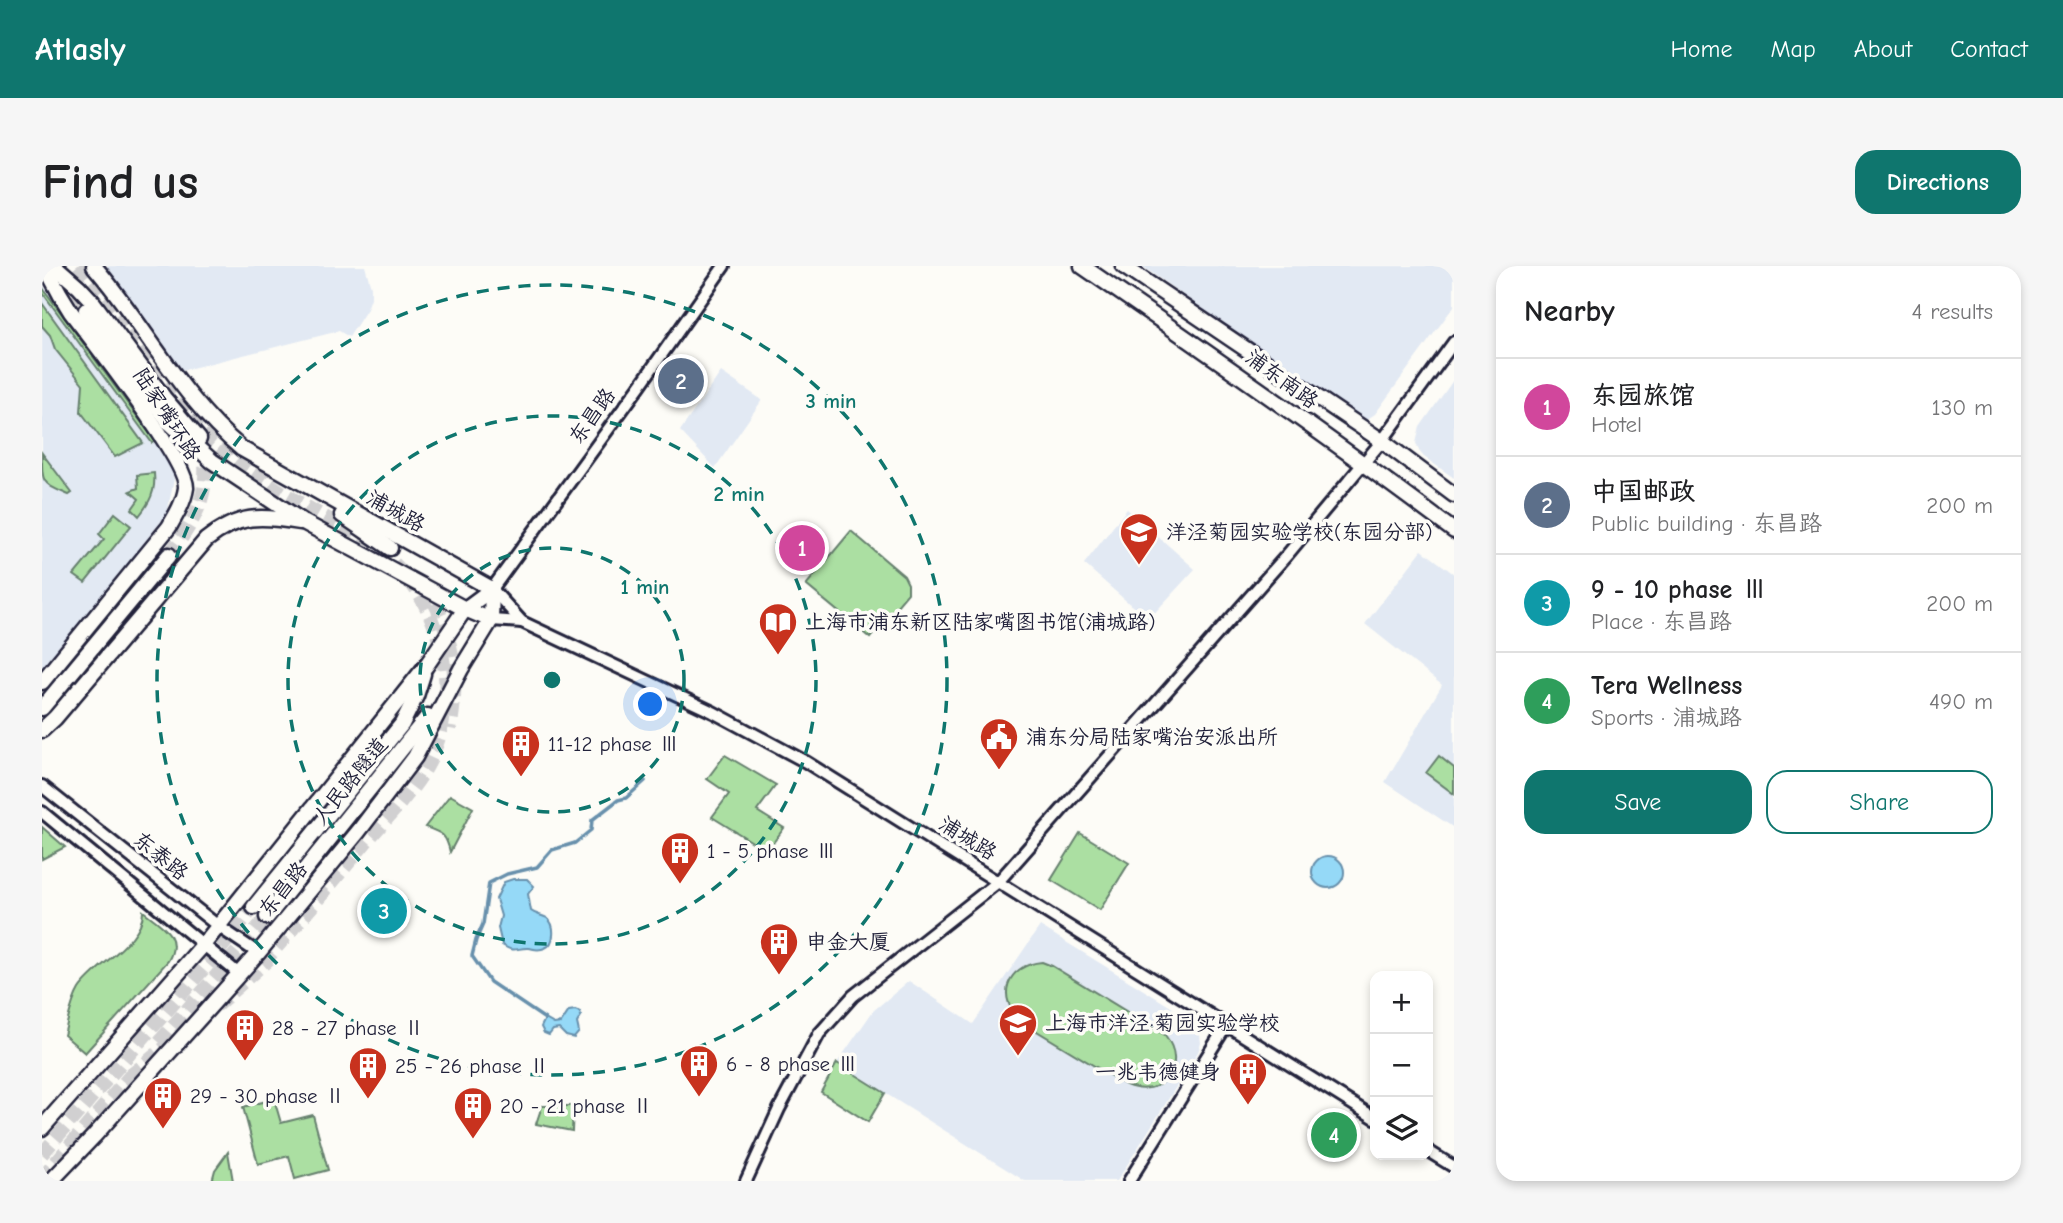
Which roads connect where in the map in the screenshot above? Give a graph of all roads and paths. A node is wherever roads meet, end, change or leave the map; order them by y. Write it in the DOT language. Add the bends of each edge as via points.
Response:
graph roads {
  1 [pos="45,266"];
  2 [pos="55,266"];
  3 [pos="96,266"];
  4 [pos="724,266"];
  5 [pos="1082,266"];
  6 [pos="1123,266"];
  7 [pos="86,310"];
  8 [pos="1454,342"];
  9 [pos="170,423"];
  10 [pos="1382,441"];
  11 [pos="242,449"];
  12 [pos="257,458"];
  13 [pos="1364,463"];
  14 [pos="244,484"];
  15 [pos="186,485"];
  16 [pos="1454,495"];
  17 [pos="305,523"];
  18 [pos="1454,531"];
  19 [pos="390,548"];
  20 [pos="169,555"];
  21 [pos="492,589"];
  22 [pos="465,609"];
  23 [pos="491,621"];
  24 [pos="522,622"];
  25 [pos="426,666"];
  26 [pos="461,669"];
  27 [pos="42,682"];
  28 [pos="42,708"];
  29 [pos="42,730"];
  30 [pos="42,786"];
  31 [pos="42,811"];
  32 [pos="998,882"];
  33 [pos="254,906"];
  34 [pos="267,917"];
  35 [pos="218,926"];
  36 [pos="204,944"];
  37 [pos="258,953"];
  38 [pos="239,974"];
  39 [pos="1226,1026"];
  40 [pos="1370,1115"];
  41 [pos="42,1128"];
  42 [pos="1433,1154"];
  43 [pos="1454,1167"];
  44 [pos="51,1181"];
  45 [pos="746,1181"];
  46 [pos="1129,1181"];
  1 -- 15 [label="main road, 陆家嘴环路" via="71,312 160,434"];
  2 -- 14 [label="main road, 陆家嘴环路" via="92,300 186,425"];
  3 -- 11 [label="main road, 陆家嘴环路" via="201,410"];
  4 -- 21 [label="street, 东昌路"];
  5 -- 13 [label="main road, 浦东南路"];
  6 -- 10 [label="main road, 浦东南路"];
  7 -- 9 [label="main road"];
  8 -- 10 [label="street"];
  9 -- 14 [label="main road" via="198,451"];
  9 -- 15 [label="main road" via="184,454"];
  10 -- 13 [label="street"];
  10 -- 16 [label="main road, 浦东南路"];
  11 -- 12 [label="main road, 浦城路"];
  12 -- 19 [label="main road" via="276,477"];
  12 -- 21 [label="main road, 浦城路"];
  13 -- 18 [label="main road, 浦东南路"];
  13 -- 32 [label="street"];
  14 -- 17 [label="main road, 浦城路"];
  15 -- 27 [label="main road, 陆家嘴环路" via="169,527"];
  17 -- 22 [label="main road, 浦城路"];
  17 -- 29 [label="main road" via="243,520 206,540"];
  20 -- 28 [label="main road"];
  21 -- 22 [label="main road, 东昌路"];
  21 -- 23 [label="main road"];
  21 -- 24 [label="street, 浦城路"];
  22 -- 23 [label="main road, 浦城路"];
  22 -- 25 [label="main road, 东昌路"];
  23 -- 24 [label="street, 浦城路"];
  23 -- 26 [label="main road, 东昌路"];
  24 -- 32 [label="street, 浦城路" via="713,712 806,762"];
  25 -- 33 [label="main road, 人民路隧道" via="402,724"];
  25 -- 35 [label="main road, 东昌路"];
  26 -- 34 [label="main road, 人民路隧道" via="418,731"];
  26 -- 37 [label="main road, 东昌路" via="415,757"];
  30 -- 35 [label="street, 东泰路"];
  31 -- 36 [label="street, 东泰路"];
  32 -- 39 [label="street, 浦城路"];
  32 -- 45 [label="street" via="853,996 819,1034"];
  35 -- 36 [label="main road, 东昌路"];
  35 -- 37 [label="street, 东泰路"];
  36 -- 38 [label="street, 东泰路"];
  36 -- 41 [label="main road, 东昌路"];
  37 -- 38 [label="main road, 东昌路"];
  38 -- 44 [label="main road, 东昌路"];
  39 -- 40 [label="street, 浦城路"];
  39 -- 46 [label="street"];
  42 -- 43 [label="street"];
}
